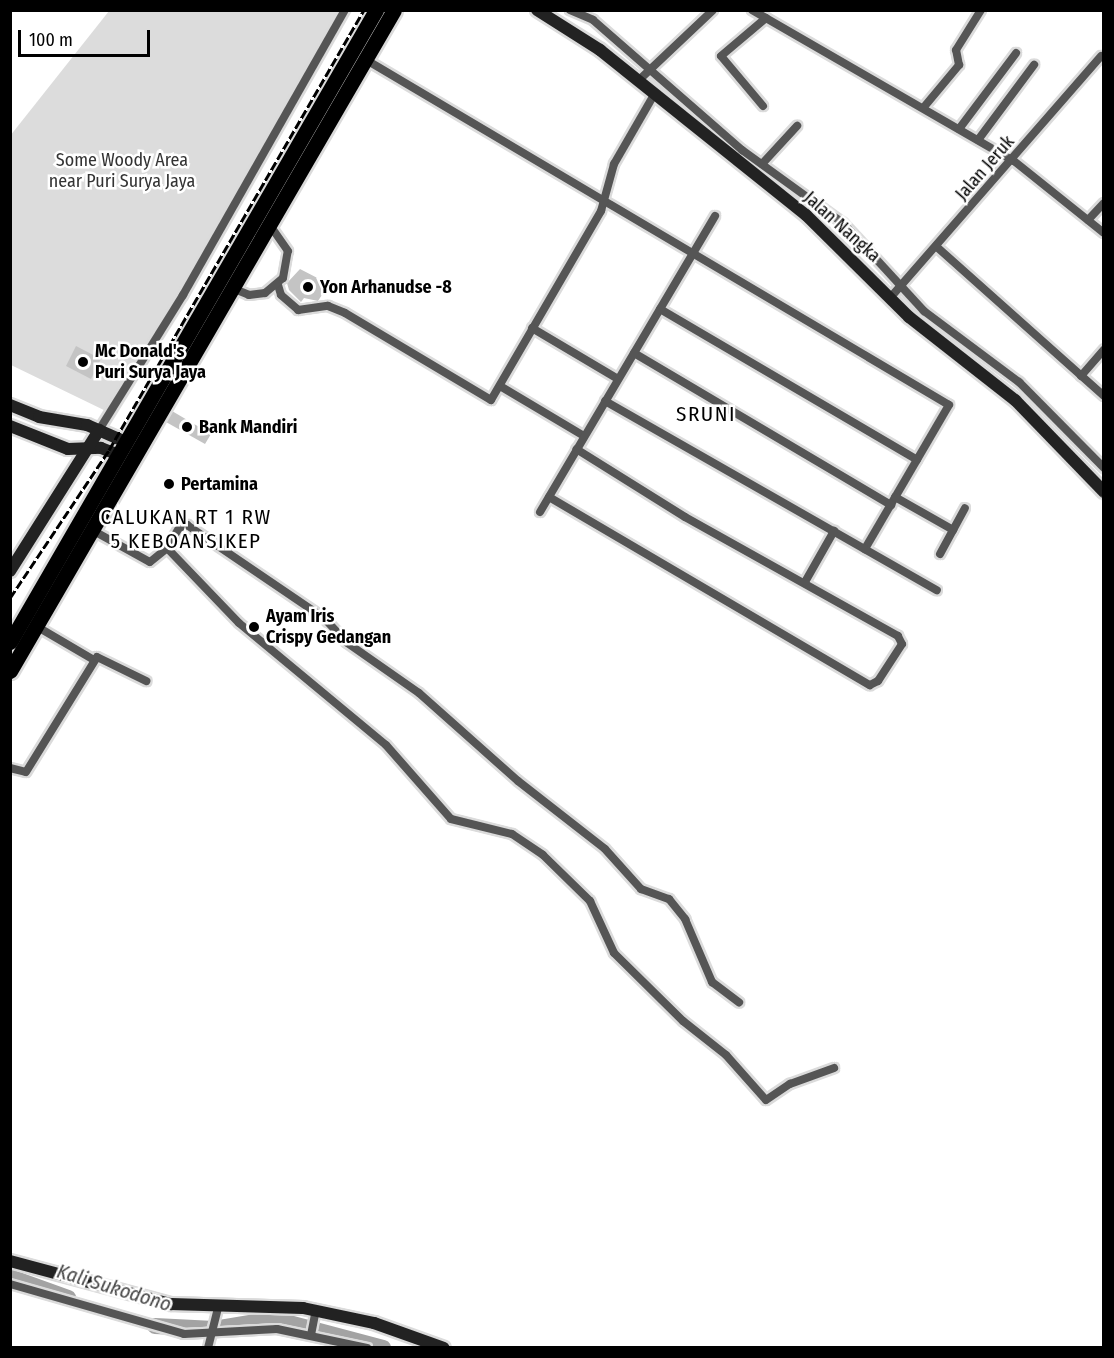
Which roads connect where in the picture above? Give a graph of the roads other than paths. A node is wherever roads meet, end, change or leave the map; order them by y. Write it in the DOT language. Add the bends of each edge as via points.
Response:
graph roads {
  1 [pos="345,10"];
  2 [pos="376,10"];
  3 [pos="394,10"];
  4 [pos="537,10"];
  5 [pos="570,10"];
  6 [pos="714,10"];
  7 [pos="752,10"];
  8 [pos="981,10"];
  9 [pos="766,18"];
  10 [pos="1016,53"];
  11 [pos="359,56"];
  12 [pos="1101,56"];
  13 [pos="1034,65"];
  14 [pos="644,75"];
  15 [pos="655,93"];
  16 [pos="763,106"];
  17 [pos="924,107"];
  18 [pos="797,126"];
  19 [pos="959,129"];
  20 [pos="978,140"];
  21 [pos="1014,161"];
  22 [pos="762,164"];
  23 [pos="601,196"];
  24 [pos="1104,203"];
  25 [pos="715,216"];
  26 [pos="1088,220"];
  27 [pos="269,224"];
  28 [pos="1104,233"];
  29 [pos="853,236"];
  30 [pos="841,245"];
  31 [pos="938,248"];
  32 [pos="692,255"];
  33 [pos="278,285"];
  34 [pos="899,287"];
  35 [pos="232,288"];
  36 [pos="891,298"];
  37 [pos="660,309"];
  38 [pos="532,328"];
  39 [pos="968,343"];
  40 [pos="1104,350"];
  41 [pos="980,352"];
  42 [pos="633,353"];
  43 [pos="959,355"];
  44 [pos="971,363"];
  45 [pos="1081,376"];
  46 [pos="618,379"];
  47 [pos="500,386"];
  48 [pos="1104,396"];
  49 [pos="605,401"];
  50 [pos="10,405"];
  51 [pos="10,426"];
  52 [pos="1065,429"];
  53 [pos="99,430"];
  54 [pos="584,436"];
  55 [pos="1054,439"];
  56 [pos="576,449"];
  57 [pos="86,450"];
  58 [pos="129,452"];
  59 [pos="917,459"];
  60 [pos="1104,468"];
  61 [pos="1104,492"];
  62 [pos="549,496"];
  63 [pos="893,501"];
  64 [pos="965,508"];
  65 [pos="540,512"];
  66 [pos="92,530"];
  67 [pos="953,530"];
  68 [pos="834,531"];
  69 [pos="167,548"];
  70 [pos="865,549"];
  71 [pos="940,554"];
  72 [pos="10,571"];
  73 [pos="805,582"];
  74 [pos="937,590"];
  75 [pos="36,626"];
  76 [pos="10,642"];
  77 [pos="94,660"];
  78 [pos="10,671"];
  79 [pos="146,681"];
  80 [pos="10,768"];
  81 [pos="739,1002"];
  82 [pos="834,1068"];
  83 [pos="10,1261"];
  84 [pos="10,1284"];
  85 [pos="218,1312"];
  86 [pos="315,1313"];
  87 [pos="311,1333"];
  88 [pos="212,1334"];
  89 [pos="208,1347"];
  90 [pos="367,1347"];
  91 [pos="444,1347"];
  1 -- 53 [label="street" via="177,305"];
  2 -- 11 [label="highway"];
  3 -- 11 [label="highway"];
  4 -- 14 [label="street, Jalan Nangka"];
  5 -- 14 [label="street" via="592,20"];
  6 -- 14 [label="street"];
  7 -- 9 [label="street"];
  8 -- 17 [label="street" via="956,50 958,65"];
  9 -- 16 [label="street" via="722,56"];
  9 -- 17 [label="street"];
  10 -- 19 [label="street"];
  11 -- 23 [label="street"];
  11 -- 27 [label="highway"];
  11 -- 58 [label="highway"];
  12 -- 21 [label="street, Jalan Jeruk"];
  13 -- 20 [label="street"];
  14 -- 15 [label="street, Jalan Nangka"];
  14 -- 22 [label="street"];
  15 -- 23 [label="street"];
  15 -- 30 [label="street, Jalan Nangka"];
  17 -- 19 [label="street"];
  18 -- 22 [label="street"];
  19 -- 20 [label="street"];
  20 -- 21 [label="street"];
  21 -- 26 [label="street"];
  21 -- 31 [label="street, Jalan Jeruk"];
  22 -- 29 [label="street"];
  23 -- 32 [label="street"];
  23 -- 38 [label="street" via="601,211"];
  24 -- 26 [label="street"];
  25 -- 32 [label="street"];
  26 -- 28 [label="street"];
  27 -- 33 [label="street" via="288,251 287,270"];
  27 -- 35 [label="highway"];
  29 -- 30 [label="street"];
  29 -- 34 [label="street"];
  30 -- 36 [label="street, Jalan Nangka"];
  31 -- 34 [label="street, Jalan Jeruk"];
  31 -- 45 [label="street"];
  32 -- 37 [label="street"];
  32 -- 59 [label="street" via="949,405"];
  33 -- 35 [label="street" via="249,295"];
  33 -- 47 [label="street" via="281,295 298,310 328,306 345,313 491,400"];
  34 -- 36 [label="street, Jalan Jeruk"];
  34 -- 39 [label="street" via="931,317"];
  35 -- 58 [label="highway"];
  36 -- 43 [label="street, Jalan Nangka"];
  37 -- 42 [label="street"];
  37 -- 59 [label="street"];
  38 -- 46 [label="street"];
  38 -- 47 [label="street"];
  39 -- 41 [label="street"];
  39 -- 43 [label="street"];
  40 -- 45 [label="street"];
  41 -- 44 [label="street"];
  41 -- 52 [label="street"];
  42 -- 46 [label="street"];
  42 -- 63 [label="street"];
  43 -- 44 [label="street, Jalan Nangka"];
  44 -- 55 [label="street, Jalan Nangka"];
  45 -- 48 [label="street"];
  46 -- 49 [label="street"];
  47 -- 54 [label="street"];
  49 -- 54 [label="street"];
  49 -- 68 [label="street"];
  50 -- 53 [label="street"];
  51 -- 57 [label="street" via="68,449"];
  52 -- 55 [label="street"];
  52 -- 60 [label="street"];
  53 -- 57 [label="street"];
  53 -- 58 [label="street"];
  54 -- 56 [label="street"];
  55 -- 61 [label="street, Jalan Nangka"];
  56 -- 62 [label="street"];
  56 -- 73 [label="street" via="685,517"];
  57 -- 58 [label="street"];
  57 -- 72 [label="street"];
  58 -- 66 [label="highway"];
  58 -- 76 [label="highway"];
  59 -- 63 [label="street"];
  62 -- 65 [label="street"];
  62 -- 73 [label="street" via="875,684 902,641"];
  63 -- 67 [label="street"];
  63 -- 70 [label="street"];
  64 -- 67 [label="street"];
  66 -- 69 [label="street" via="150,562"];
  66 -- 75 [label="highway"];
  67 -- 71 [label="street"];
  68 -- 70 [label="street"];
  68 -- 73 [label="street"];
  69 -- 81 [label="street" via="179,528 188,525 205,533 324,618 375,664 420,693 518,781 605,849 641,889 669,899 685,919 712,982"];
  69 -- 82 [label="street" via="239,623 386,745 451,819 512,834 543,855 590,901 614,953 683,1021 726,1055 766,1100 790,1084"];
  70 -- 74 [label="street"];
  75 -- 77 [label="street"];
  75 -- 78 [label="highway"];
  77 -- 79 [label="street" via="102,657"];
  77 -- 80 [label="street" via="27,772"];
  83 -- 85 [label="street" via="171,1304"];
  84 -- 88 [label="street" via="144,1326"];
  85 -- 86 [label="street" via="274,1306"];
  85 -- 88 [label="street"];
  86 -- 87 [label="street"];
  86 -- 91 [label="street" via="374,1323"];
  87 -- 88 [label="street" via="254,1330"];
  87 -- 90 [label="street"];
  88 -- 89 [label="street"];
}
